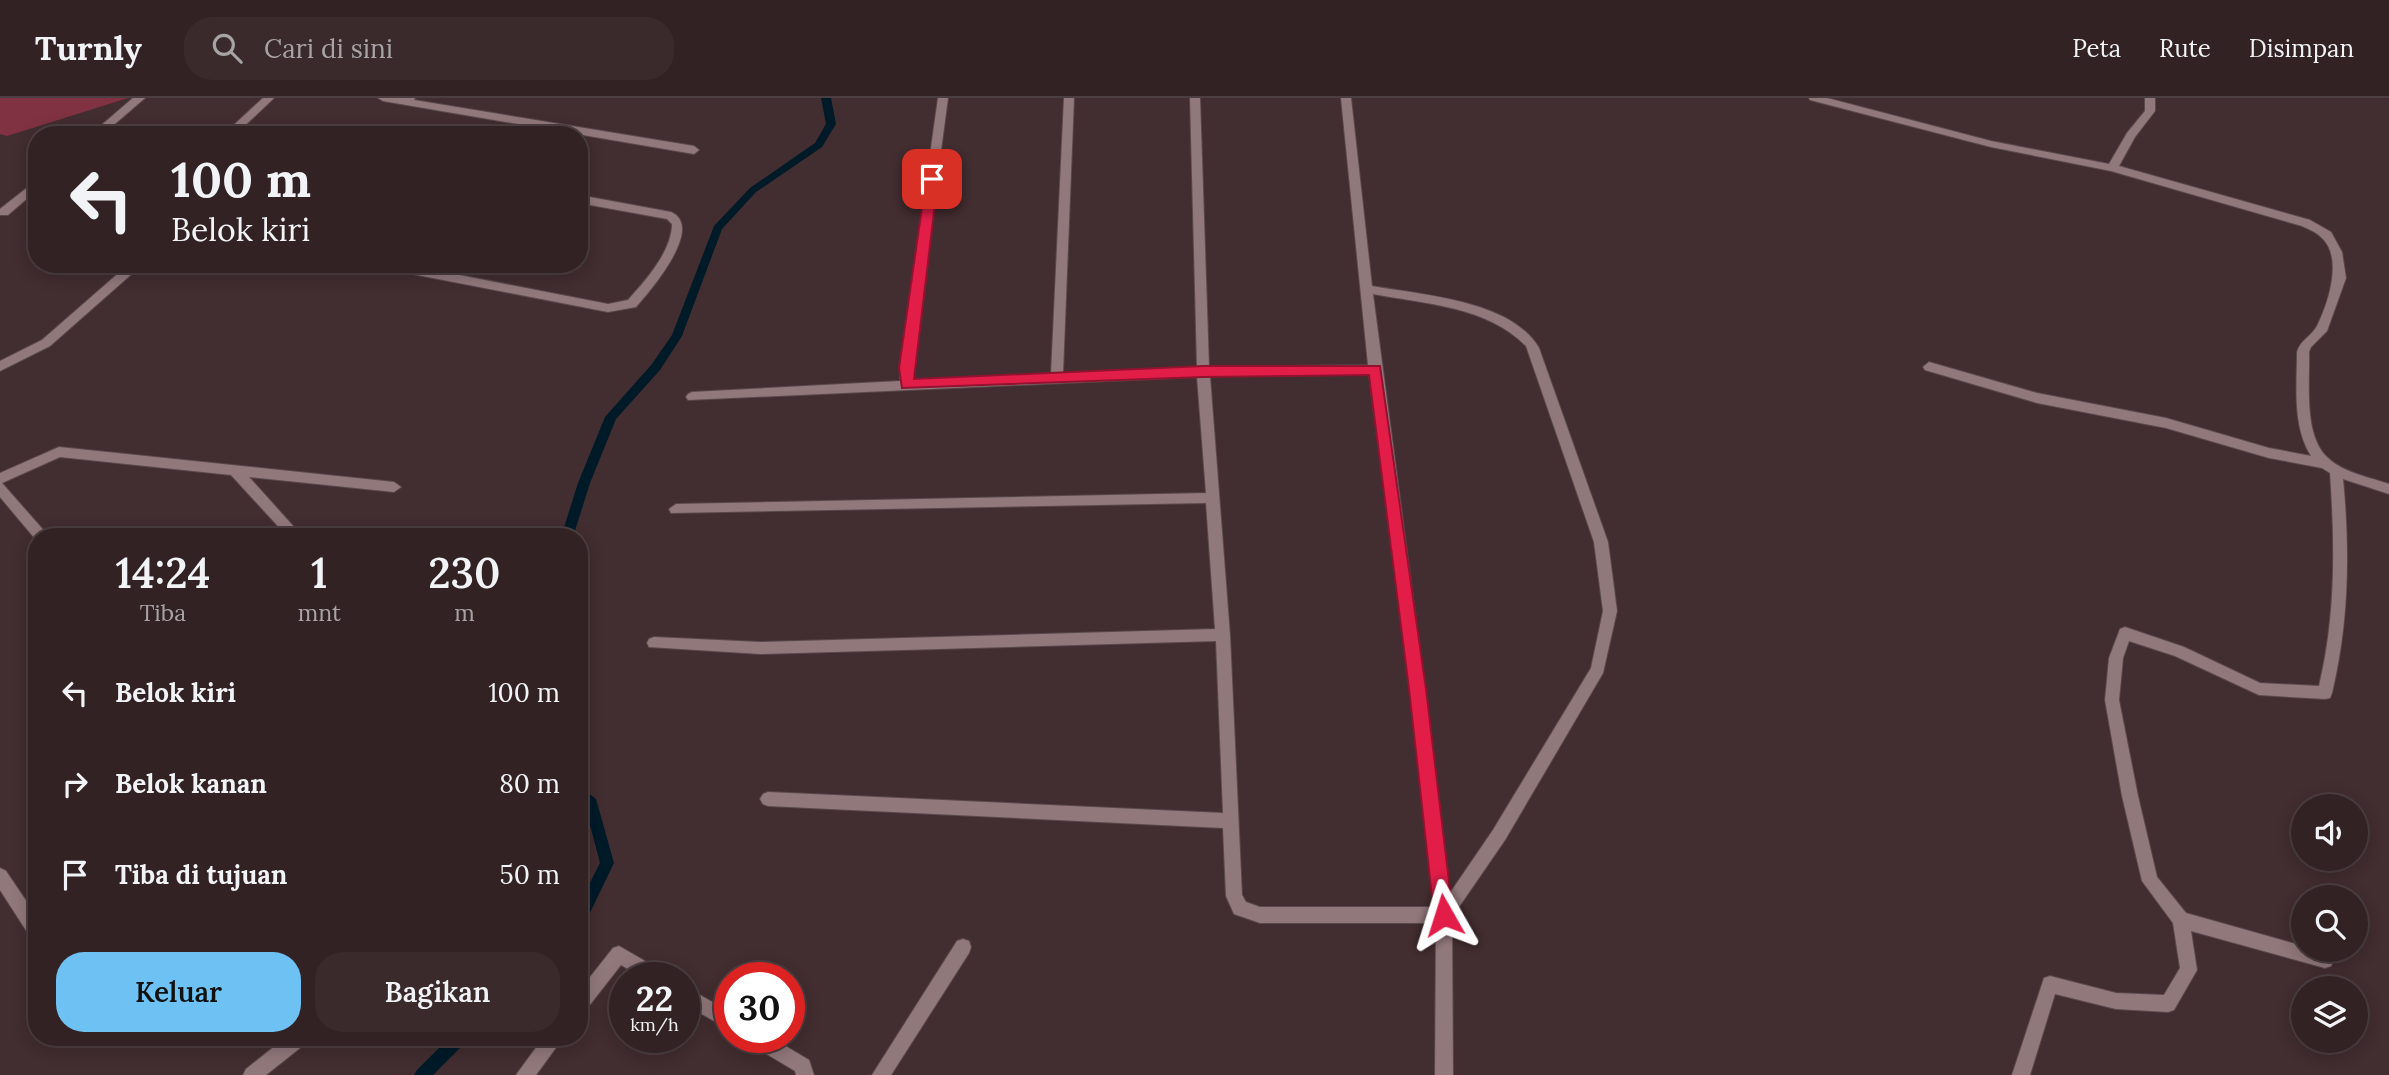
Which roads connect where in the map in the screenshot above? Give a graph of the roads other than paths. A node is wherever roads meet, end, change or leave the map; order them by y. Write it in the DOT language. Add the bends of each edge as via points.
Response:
graph roads {
  1 [pos="140,98"];
  2 [pos="269,98"];
  3 [pos="383,98"];
  4 [pos="943,98"];
  5 [pos="1069,98"];
  6 [pos="1195,98"];
  7 [pos="1346,98"];
  8 [pos="1814,98"];
  9 [pos="2150,99"];
  10 [pos="408,100"];
  11 [pos="106,126"];
  12 [pos="238,126"];
  13 [pos="557,126"];
  14 [pos="588,131"];
  15 [pos="694,150"];
  16 [pos="2112,168"];
  17 [pos="28,192"];
  18 [pos="588,201"];
  19 [pos="4,212"];
  20 [pos="127,273"];
  21 [pos="429,273"];
  22 [pos="1367,289"];
  23 [pos="0,366"];
  24 [pos="1929,367"];
  25 [pos="1375,369"];
  26 [pos="1203,372"];
  27 [pos="1056,378"];
  28 [pos="907,385"];
  29 [pos="692,397"];
  30 [pos="2330,467"];
  31 [pos="234,470"];
  32 [pos="0,480"];
  33 [pos="0,488"];
  34 [pos="394,488"];
  35 [pos="2389,489"];
  36 [pos="1212,498"];
  37 [pos="676,509"];
  38 [pos="33,528"];
  39 [pos="288,528"];
  40 [pos="1223,635"];
  41 [pos="654,643"];
  42 [pos="768,799"];
  43 [pos="1232,821"];
  44 [pos="0,876"];
  45 [pos="1444,915"];
  46 [pos="28,918"];
  47 [pos="2181,919"];
  48 [pos="963,947"];
  49 [pos="2291,950"];
  50 [pos="612,962"];
  51 [pos="631,962"];
  52 [pos="609,966"];
  53 [pos="588,993"];
  54 [pos="289,1046"];
  55 [pos="548,1046"];
  56 [pos="781,1053"];
  57 [pos="252,1075"];
  58 [pos="525,1075"];
  59 [pos="805,1075"];
  60 [pos="881,1075"];
  61 [pos="1444,1075"];
  62 [pos="2021,1075"];
  1 -- 11 [label="street"];
  2 -- 12 [label="street"];
  3 -- 10 [label="street"];
  4 -- 28 [label="street"];
  5 -- 27 [label="street"];
  6 -- 26 [label="street"];
  7 -- 22 [label="street"];
  8 -- 16 [label="street" via="1991,144"];
  9 -- 16 [label="street" via="2150,111"];
  10 -- 13 [label="street"];
  14 -- 15 [label="street"];
  16 -- 30 [label="street" via="2268,211 2327,235 2336,252 2340,278 2321,331 2303,352 2308,443"];
  17 -- 19 [label="street"];
  18 -- 21 [label="street" via="671,216 678,224 667,257 632,304 608,307"];
  20 -- 23 [label="street" via="46,343"];
  22 -- 25 [label="street"];
  22 -- 45 [label="street" via="1474,311 1499,320 1529,342 1601,542 1610,611 1598,669 1499,835"];
  24 -- 30 [label="street" via="2037,398 2166,423"];
  25 -- 26 [label="street"];
  25 -- 45 [label="street"];
  26 -- 27 [label="street"];
  26 -- 36 [label="street"];
  27 -- 28 [label="street"];
  28 -- 29 [label="street"];
  30 -- 35 [label="street"];
  30 -- 47 [label="street" via="2343,546 2335,655 2325,693 2259,689 2179,651 2125,633 2116,657 2112,700 2150,881"];
  31 -- 32 [label="street" via="59,452"];
  31 -- 34 [label="street"];
  31 -- 39 [label="street"];
  33 -- 38 [label="street"];
  36 -- 37 [label="street"];
  36 -- 40 [label="street"];
  40 -- 41 [label="street" via="760,649"];
  40 -- 43 [label="street"];
  42 -- 43 [label="street"];
  43 -- 45 [label="street" via="1234,896 1240,908 1260,915"];
  44 -- 46 [label="street"];
  45 -- 61 [label="street"];
  47 -- 49 [label="street"];
  47 -- 62 [label="street" via="2189,970 2168,1004 2116,1001 2050,984"];
  48 -- 60 [label="street"];
  50 -- 51 [label="street" via="618,954"];
  52 -- 53 [label="street"];
  54 -- 57 [label="street"];
  55 -- 58 [label="street"];
  56 -- 59 [label="street" via="803,1066"];
}
